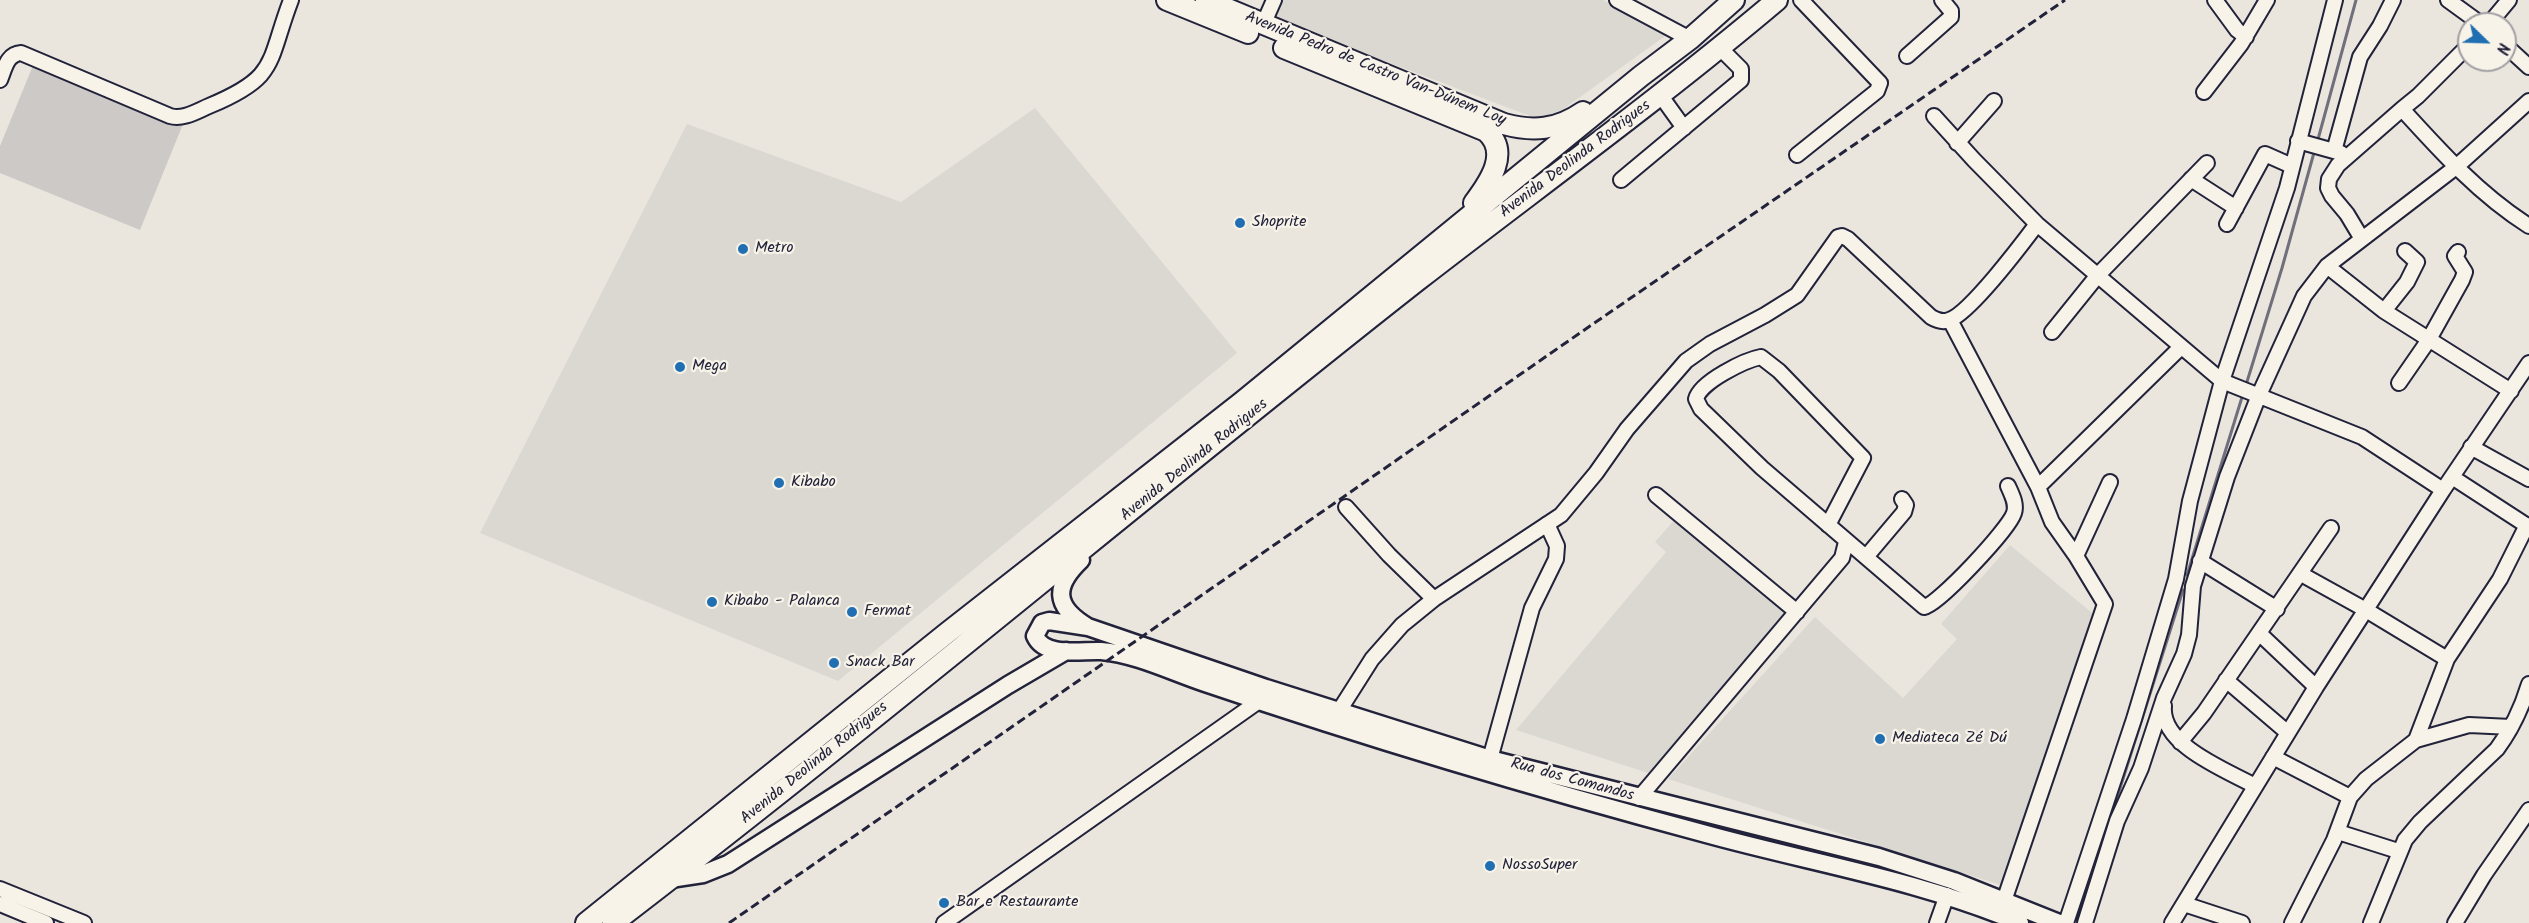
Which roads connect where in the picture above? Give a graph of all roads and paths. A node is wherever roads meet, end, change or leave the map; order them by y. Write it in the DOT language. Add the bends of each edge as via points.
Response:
graph roads {
  1 [pos="291,0"];
  2 [pos="1167,0"];
  3 [pos="1206,0"];
  4 [pos="1274,0"];
  5 [pos="1617,0"];
  6 [pos="1734,0"];
  7 [pos="1777,0"];
  8 [pos="1801,0"];
  9 [pos="1942,0"];
  10 [pos="2215,0"];
  11 [pos="2267,0"];
  12 [pos="2335,0"];
  13 [pos="2393,0"];
  14 [pos="2448,0"];
  15 [pos="2510,0"];
  16 [pos="2464,12"];
  17 [pos="2500,12"];
  18 [pos="1263,25"];
  19 [pos="2246,37"];
  20 [pos="1690,39"];
  21 [pos="1720,48"];
  22 [pos="2517,56"];
  23 [pos="1907,57"];
  24 [pos="2457,57"];
  25 [pos="2529,67"];
  26 [pos="1641,76"];
  27 [pos="0,80"];
  28 [pos="2204,92"];
  29 [pos="1660,96"];
  30 [pos="1994,101"];
  31 [pos="2529,101"];
  32 [pos="2402,109"];
  33 [pos="1934,116"];
  34 [pos="1684,128"];
  35 [pos="2302,142"];
  36 [pos="1957,143"];
  37 [pos="2331,150"];
  38 [pos="1797,155"];
  39 [pos="2349,155"];
  40 [pos="2207,163"];
  41 [pos="2292,166"];
  42 [pos="2456,167"];
  43 [pos="2191,179"];
  44 [pos="1621,180"];
  45 [pos="2236,208"];
  46 [pos="2037,224"];
  47 [pos="2227,224"];
  48 [pos="2529,226"];
  49 [pos="1454,229"];
  50 [pos="2362,239"];
  51 [pos="2405,251"];
  52 [pos="2458,252"];
  53 [pos="2327,266"];
  54 [pos="2098,275"];
  55 [pos="2384,311"];
  56 [pos="1950,320"];
  57 [pos="2052,332"];
  58 [pos="2428,341"];
  59 [pos="2180,348"];
  60 [pos="2529,363"];
  61 [pos="2222,381"];
  62 [pos="2399,383"];
  63 [pos="2511,391"];
  64 [pos="2255,394"];
  65 [pos="2471,447"];
  66 [pos="2452,477"];
  67 [pos="2529,479"];
  68 [pos="2110,482"];
  69 [pos="2008,486"];
  70 [pos="2038,487"];
  71 [pos="2443,490"];
  72 [pos="1656,495"];
  73 [pos="1902,499"];
  74 [pos="1346,507"];
  75 [pos="1122,520"];
  76 [pos="1547,524"];
  77 [pos="1828,525"];
  78 [pos="2528,526"];
  79 [pos="2331,528"];
  80 [pos="1846,542"];
  81 [pos="1863,555"];
  82 [pos="2076,556"];
  83 [pos="1842,558"];
  84 [pos="2200,561"];
  85 [pos="2301,574"];
  86 [pos="2185,583"];
  87 [pos="1434,599"];
  88 [pos="2277,609"];
  89 [pos="2366,610"];
  90 [pos="1797,612"];
  91 [pos="1088,627"];
  92 [pos="2259,633"];
  93 [pos="1066,651"];
  94 [pos="2447,659"];
  95 [pos="2226,680"];
  96 [pos="2529,684"];
  97 [pos="2316,687"];
  98 [pos="2164,698"];
  99 [pos="1259,701"];
  100 [pos="2526,704"];
  101 [pos="1339,711"];
  102 [pos="2511,727"];
  103 [pos="2288,733"];
  104 [pos="2416,740"];
  105 [pos="2180,742"];
  106 [pos="2273,758"];
  107 [pos="1490,759"];
  108 [pos="2255,786"];
  109 [pos="2350,797"];
  110 [pos="1639,798"];
  111 [pos="2529,810"];
  112 [pos="2338,832"];
  113 [pos="2398,851"];
  114 [pos="670,879"];
  115 [pos="0,889"];
  116 [pos="1947,895"];
  117 [pos="2004,901"];
  118 [pos="0,904"];
  119 [pos="2184,904"];
  120 [pos="46,923"];
  121 [pos="84,923"];
  122 [pos="586,923"];
  123 [pos="613,923"];
  124 [pos="944,923"];
  125 [pos="1937,923"];
  126 [pos="2020,923"];
  127 [pos="2059,923"];
  128 [pos="2066,923"];
  129 [pos="2085,923"];
  130 [pos="2172,923"];
  131 [pos="2242,923"];
  132 [pos="2292,923"];
  133 [pos="2371,923"];
  134 [pos="2455,923"];
  1 -- 27 [label="street" via="276,52 258,80 186,116 170,116 21,53 9,57"];
  2 -- 49 [label="highway, Avenida Pedro de Castro Van-Dúnem Loy" via="1486,131 1497,151 1494,171"];
  3 -- 18 [label="highway, Avenida Pedro de Castro Van-Dúnem Loy"];
  4 -- 18 [label="street"];
  5 -- 20 [label="street"];
  6 -- 20 [label="highway, Avenida Deolinda Rodrigues"];
  7 -- 21 [label="highway, Avenida Deolinda Rodrigues"];
  8 -- 38 [label="street" via="1880,82 1876,91"];
  9 -- 23 [label="street" via="1951,10 1951,17"];
  10 -- 19 [label="street"];
  11 -- 19 [label="street"];
  12 -- 35 [label="street"];
  13 -- 37 [label="street" via="2360,57"];
  14 -- 16 [label="street"];
  15 -- 17 [label="street"];
  18 -- 26 [label="highway, Avenida Pedro de Castro Van-Dúnem Loy" via="1518,128 1547,129 1569,121"];
  19 -- 28 [label="street"];
  20 -- 26 [label="highway, Avenida Deolinda Rodrigues"];
  21 -- 29 [label="highway, Avenida Deolinda Rodrigues"];
  21 -- 34 [label="street" via="1741,69 1741,80"];
  22 -- 25 [label="street"];
  24 -- 32 [label="street"];
  26 -- 49 [label="highway, Avenida Deolinda Rodrigues"];
  29 -- 34 [label="street"];
  29 -- 75 [label="highway, Avenida Deolinda Rodrigues" via="1416,282"];
  30 -- 36 [label="street"];
  31 -- 42 [label="street"];
  32 -- 39 [label="street"];
  32 -- 42 [label="street"];
  33 -- 36 [label="street"];
  34 -- 44 [label="street"];
  35 -- 37 [label="street"];
  35 -- 41 [label="street"];
  36 -- 46 [label="street"];
  37 -- 39 [label="street"];
  39 -- 50 [label="street" via="2333,171 2328,188"];
  40 -- 43 [label="street"];
  41 -- 45 [label="street" via="2265,154"];
  41 -- 61 [label="street"];
  42 -- 48 [label="street"];
  42 -- 50 [label="street"];
  43 -- 45 [label="street"];
  43 -- 54 [label="street"];
  45 -- 47 [label="street"];
  46 -- 54 [label="street"];
  46 -- 56 [label="street" via="1997,274"];
  49 -- 122 [label="highway, Avenida Deolinda Rodrigues"];
  50 -- 53 [label="street"];
  51 -- 55 [label="street" via="2417,262"];
  52 -- 58 [label="street" via="2455,256 2465,272"];
  53 -- 55 [label="street"];
  53 -- 64 [label="street" via="2304,296"];
  54 -- 57 [label="street"];
  54 -- 59 [label="street"];
  55 -- 58 [label="street"];
  56 -- 70 [label="street"];
  56 -- 76 [label="street" via="1931,317 1848,239 1838,237 1797,295 1686,361 1627,429 1572,503"];
  58 -- 62 [label="street"];
  58 -- 63 [label="street"];
  59 -- 61 [label="street"];
  59 -- 70 [label="street"];
  60 -- 63 [label="street"];
  61 -- 64 [label="street"];
  61 -- 86 [label="street" via="2190,501"];
  63 -- 65 [label="street"];
  64 -- 71 [label="street" via="2362,437"];
  64 -- 84 [label="street"];
  65 -- 66 [label="street"];
  65 -- 67 [label="street"];
  66 -- 71 [label="street"];
  66 -- 78 [label="street"];
  68 -- 82 [label="street"];
  69 -- 81 [label="street" via="2015,511 2008,526 1928,607"];
  70 -- 82 [label="street" via="2052,522"];
  71 -- 89 [label="street"];
  72 -- 90 [label="street"];
  73 -- 81 [label="street" via="1906,505 1904,512"];
  74 -- 87 [label="street"];
  75 -- 91 [label="main road" via="1066,574 1062,585 1065,606"];
  75 -- 114 [label="highway, Avenida Deolinda Rodrigues"];
  76 -- 87 [label="street"];
  76 -- 107 [label="street" via="1557,546 1556,559 1532,608"];
  77 -- 77 [label="street" via="1863,458 1761,357 1745,360 1699,390 1696,399 1701,409"];
  77 -- 80 [label="street"];
  78 -- 94 [label="street" via="2500,579"];
  79 -- 85 [label="street"];
  80 -- 81 [label="street"];
  80 -- 83 [label="street"];
  81 -- 83 [label="street"];
  82 -- 117 [label="street" via="2103,599 2104,610"];
  83 -- 90 [label="street"];
  84 -- 86 [label="street"];
  84 -- 88 [label="street"];
  85 -- 88 [label="street"];
  85 -- 89 [label="street"];
  86 -- 98 [label="street" via="2189,635"];
  86 -- 128 [label="street" via="2134,719"];
  87 -- 101 [label="street" via="1385,643"];
  88 -- 92 [label="street"];
  89 -- 94 [label="street"];
  89 -- 97 [label="street"];
  90 -- 110 [label="street"];
  91 -- 93 [label="main road, Rua dos Comandos" via="1042,623 1035,636 1038,643"];
  91 -- 101 [label="main road, Rua dos Comandos"];
  92 -- 95 [label="street"];
  92 -- 97 [label="street"];
  93 -- 99 [label="main road, Rua dos Comandos" via="1111,652"];
  93 -- 114 [label="main road" via="728,864 703,874"];
  94 -- 104 [label="street"];
  95 -- 103 [label="street"];
  95 -- 105 [label="street"];
  96 -- 100 [label="street"];
  97 -- 103 [label="street"];
  98 -- 105 [label="street" via="2166,724"];
  98 -- 129 [label="street" via="2141,768 2117,821"];
  99 -- 116 [label="main road, Rua dos Comandos" via="1564,796"];
  99 -- 124 [label="street"];
  100 -- 102 [label="street"];
  101 -- 107 [label="main road, Rua dos Comandos"];
  102 -- 104 [label="street" via="2469,725"];
  102 -- 113 [label="street" via="2497,749 2420,822"];
  103 -- 106 [label="street"];
  104 -- 109 [label="street" via="2374,771"];
  105 -- 108 [label="street"];
  106 -- 108 [label="street"];
  106 -- 109 [label="street"];
  107 -- 110 [label="main road, Rua dos Comandos"];
  108 -- 119 [label="street"];
  109 -- 112 [label="street"];
  110 -- 117 [label="main road, Rua dos Comandos" via="1879,857 1954,880"];
  111 -- 134 [label="street"];
  112 -- 113 [label="street"];
  112 -- 132 [label="street"];
  113 -- 133 [label="street"];
  114 -- 123 [label="highway, Avenida Deolinda Rodrigues"];
  115 -- 121 [label="street"];
  116 -- 125 [label="street"];
  116 -- 126 [label="main road, Rua dos Comandos"];
  117 -- 127 [label="main road, Rua dos Comandos"];
  118 -- 120 [label="street"];
  119 -- 130 [label="street"];
  119 -- 131 [label="street"];
}
